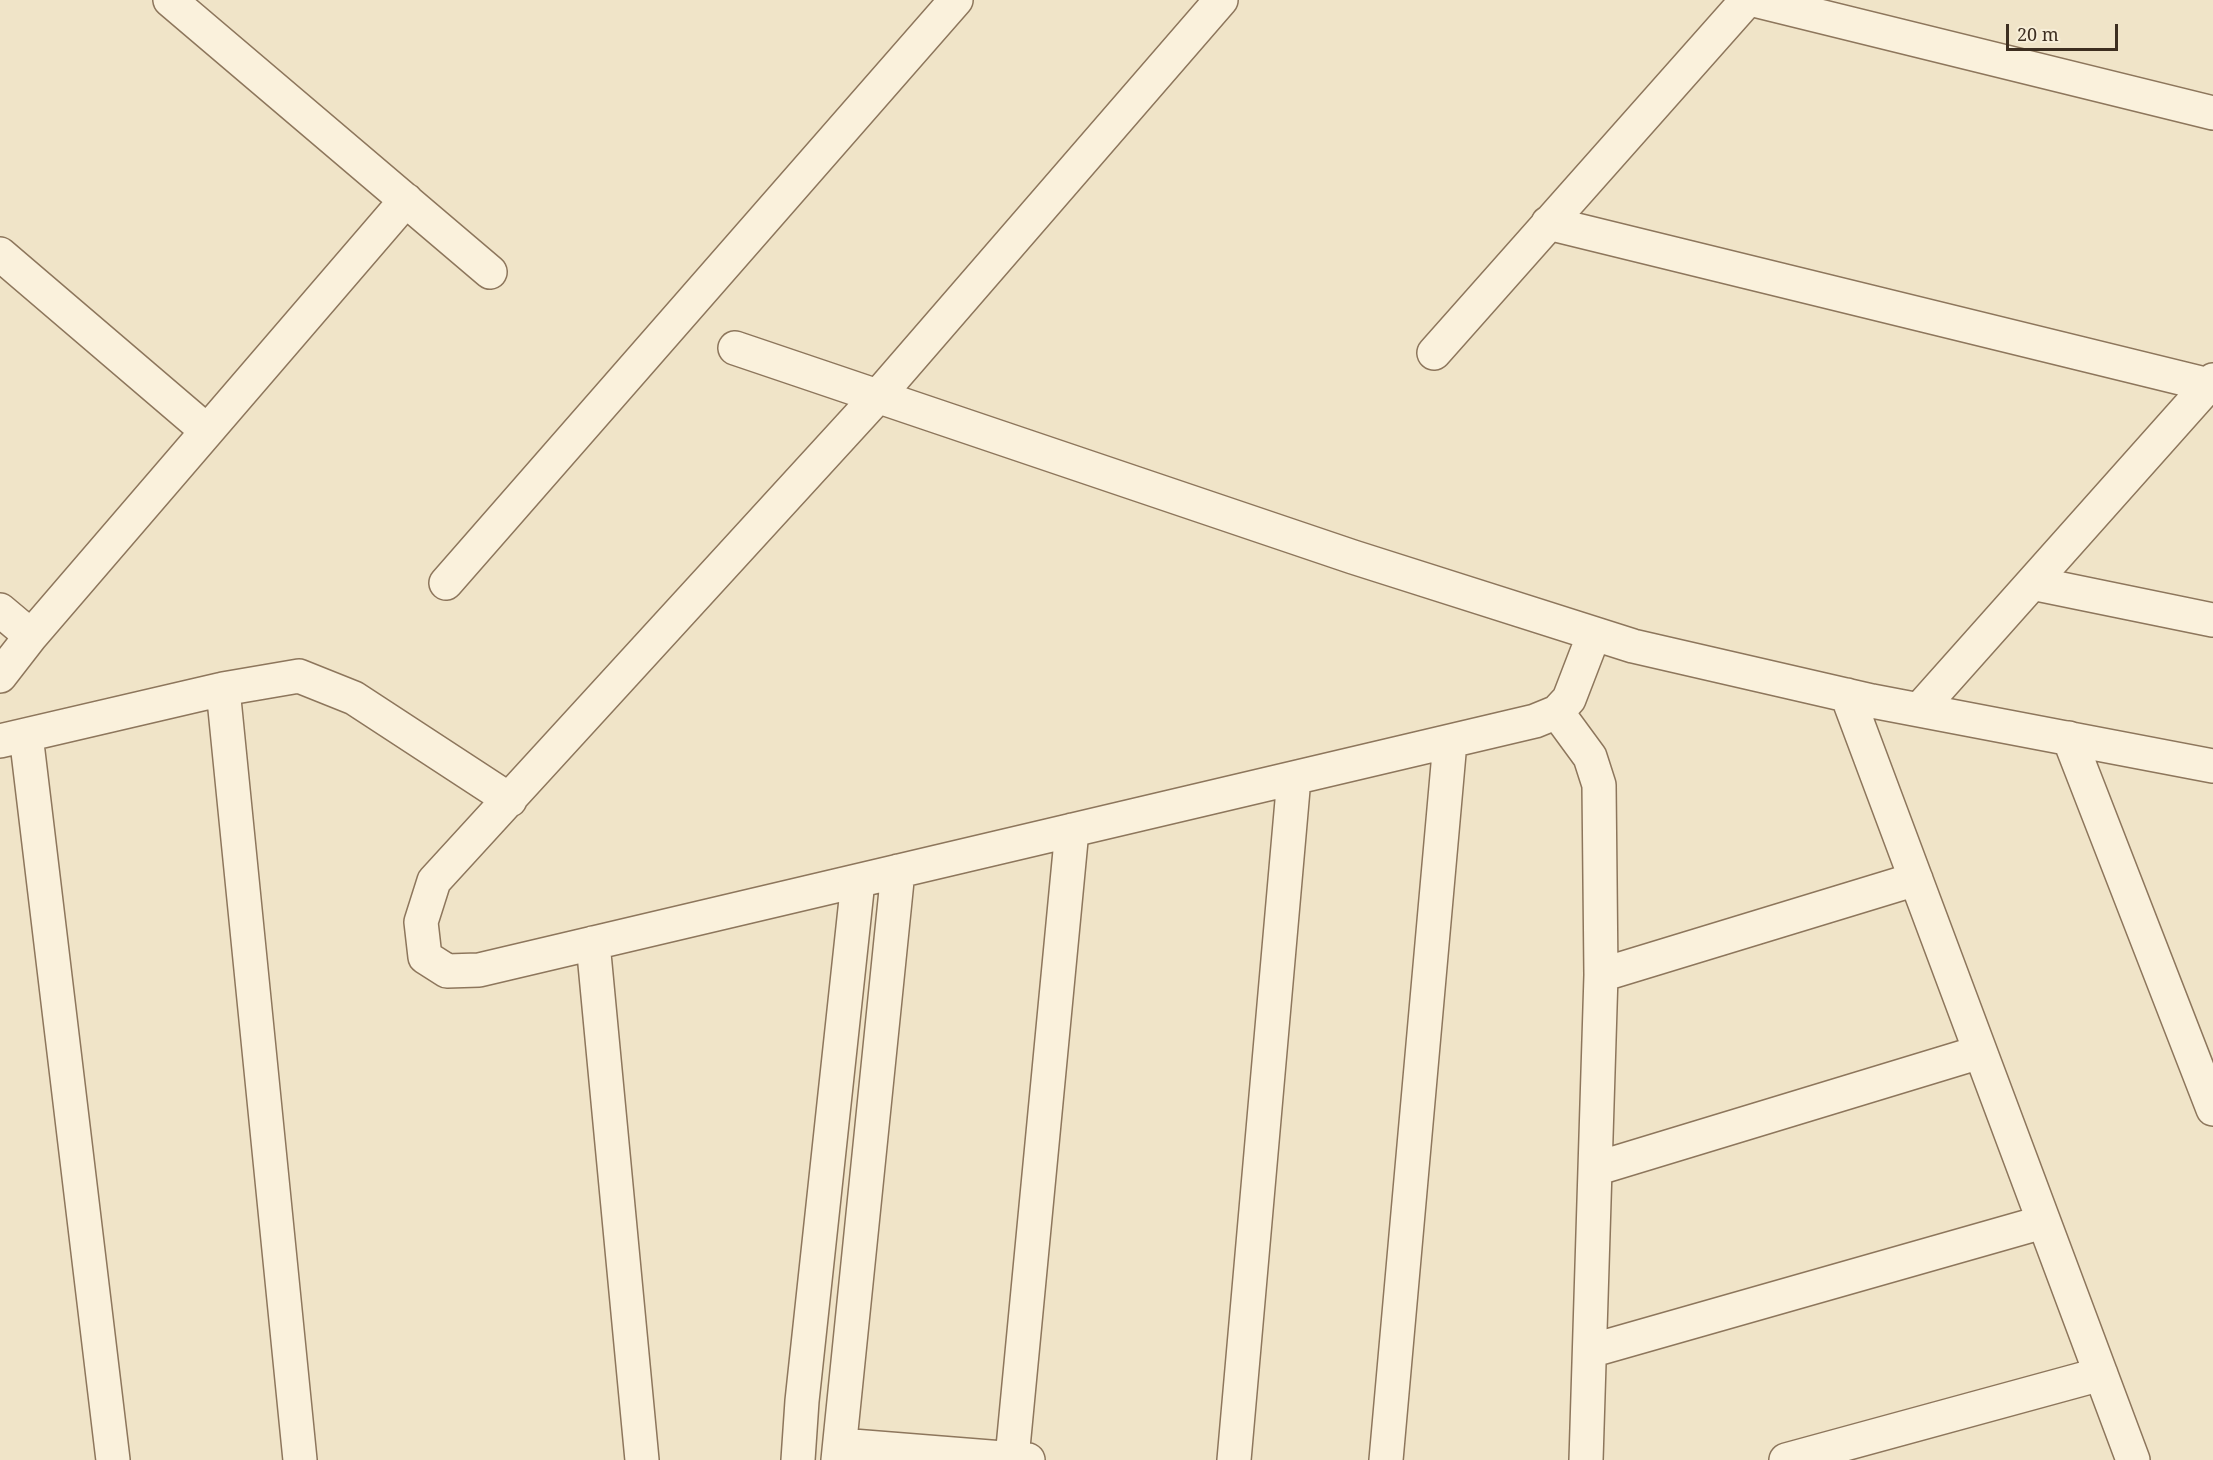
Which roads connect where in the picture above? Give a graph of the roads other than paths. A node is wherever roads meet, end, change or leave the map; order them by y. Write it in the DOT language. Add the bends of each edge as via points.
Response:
graph roads {
  1 [pos="170,0"];
  2 [pos="956,0"];
  3 [pos="1221,0"];
  4 [pos="1747,0"];
  5 [pos="1754,0"];
  6 [pos="2213,113"];
  7 [pos="406,200"];
  8 [pos="1548,223"];
  9 [pos="0,254"];
  10 [pos="490,272"];
  11 [pos="735,348"];
  12 [pos="1434,353"];
  13 [pos="2211,383"];
  14 [pos="878,396"];
  15 [pos="207,431"];
  16 [pos="446,584"];
  17 [pos="2032,584"];
  18 [pos="0,609"];
  19 [pos="2213,620"];
  20 [pos="1594,634"];
  21 [pos="31,636"];
  22 [pos="0,676"];
  23 [pos="223,690"];
  24 [pos="1847,695"];
  25 [pos="1919,710"];
  26 [pos="1557,712"];
  27 [pos="13,738"];
  28 [pos="2069,738"];
  29 [pos="1450,742"];
  30 [pos="2213,766"];
  31 [pos="1294,778"];
  32 [pos="510,800"];
  33 [pos="1072,830"];
  34 [pos="898,871"];
  35 [pos="1916,879"];
  36 [pos="858,881"];
  37 [pos="593,943"];
  38 [pos="1601,975"];
  39 [pos="1980,1052"];
  40 [pos="2213,1108"];
  41 [pos="1595,1169"];
  42 [pos="2043,1222"];
  43 [pos="1590,1351"];
  44 [pos="2101,1374"];
  45 [pos="839,1452"];
  46 [pos="1020,1459"];
  47 [pos="113,1460"];
  48 [pos="300,1460"];
  49 [pos="642,1460"];
  50 [pos="798,1460"];
  51 [pos="1234,1460"];
  52 [pos="1386,1460"];
  53 [pos="1586,1460"];
  54 [pos="1786,1460"];
  55 [pos="2133,1460"];
  1 -- 7 [label="street"];
  2 -- 16 [label="street"];
  3 -- 14 [label="street"];
  4 -- 8 [label="street"];
  5 -- 6 [label="street"];
  7 -- 10 [label="street"];
  7 -- 15 [label="street"];
  8 -- 12 [label="street"];
  8 -- 13 [label="street"];
  9 -- 15 [label="street"];
  11 -- 14 [label="street"];
  13 -- 17 [label="street"];
  14 -- 20 [label="street"];
  14 -- 32 [label="street"];
  15 -- 21 [label="street"];
  17 -- 19 [label="street"];
  17 -- 25 [label="street"];
  18 -- 21 [label="street"];
  20 -- 24 [label="street"];
  20 -- 26 [label="street" via="1569,699"];
  21 -- 22 [label="street"];
  23 -- 27 [label="street"];
  23 -- 32 [label="street" via="299,676 354,698"];
  23 -- 48 [label="street"];
  24 -- 25 [label="street"];
  24 -- 35 [label="street"];
  25 -- 28 [label="street"];
  26 -- 29 [label="street" via="1535,722"];
  26 -- 38 [label="street" via="1590,757 1599,785"];
  27 -- 47 [label="street"];
  28 -- 30 [label="street"];
  28 -- 40 [label="street"];
  29 -- 31 [label="street"];
  29 -- 52 [label="street"];
  31 -- 33 [label="street"];
  31 -- 51 [label="street"];
  32 -- 37 [label="street" via="434,881 421,922 425,957 447,971 479,970"];
  33 -- 34 [label="street"];
  33 -- 46 [label="street"];
  34 -- 36 [label="street"];
  34 -- 45 [label="street"];
  35 -- 38 [label="street"];
  35 -- 39 [label="street"];
  36 -- 37 [label="street"];
  36 -- 50 [label="street"];
  37 -- 49 [label="street"];
  38 -- 41 [label="street"];
  39 -- 41 [label="street"];
  39 -- 42 [label="street"];
  41 -- 43 [label="street"];
  42 -- 43 [label="street"];
  42 -- 44 [label="street"];
  43 -- 53 [label="street"];
  44 -- 54 [label="street"];
  44 -- 55 [label="street"];
  45 -- 46 [label="street"];
}
